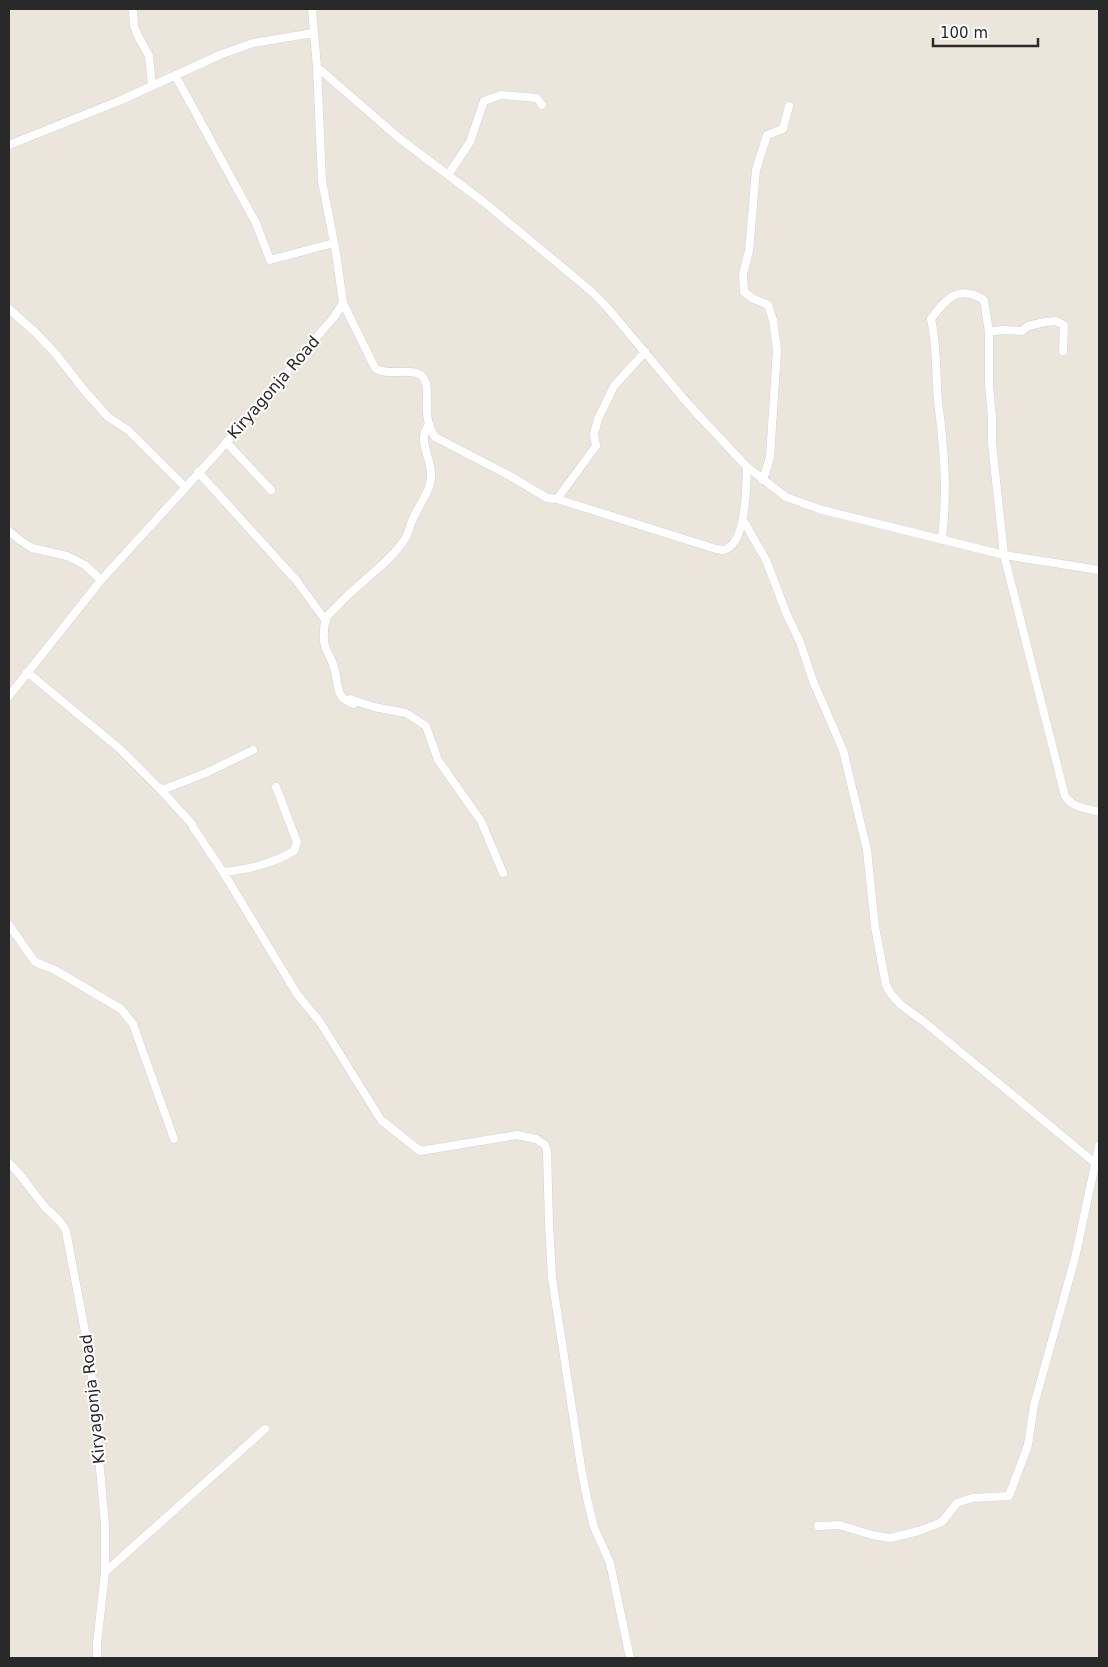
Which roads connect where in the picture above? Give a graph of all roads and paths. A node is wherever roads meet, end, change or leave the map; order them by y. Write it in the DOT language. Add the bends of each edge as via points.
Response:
graph roads {
  1 [pos="133,9"];
  2 [pos="312,9"];
  3 [pos="313,33"];
  4 [pos="317,67"];
  5 [pos="175,75"];
  6 [pos="152,85"];
  7 [pos="542,105"];
  8 [pos="789,106"];
  9 [pos="9,145"];
  10 [pos="448,175"];
  11 [pos="334,243"];
  12 [pos="343,303"];
  13 [pos="9,309"];
  14 [pos="989,332"];
  15 [pos="1064,351"];
  16 [pos="645,352"];
  17 [pos="428,426"];
  18 [pos="226,442"];
  19 [pos="747,467"];
  20 [pos="198,472"];
  21 [pos="763,480"];
  22 [pos="185,487"];
  23 [pos="271,490"];
  24 [pos="557,500"];
  25 [pos="743,520"];
  26 [pos="9,531"];
  27 [pos="942,540"];
  28 [pos="1004,555"];
  29 [pos="1099,570"];
  30 [pos="101,580"];
  31 [pos="326,621"];
  32 [pos="27,672"];
  33 [pos="9,695"];
  34 [pos="340,696"];
  35 [pos="354,704"];
  36 [pos="254,750"];
  37 [pos="276,787"];
  38 [pos="159,788"];
  39 [pos="1099,812"];
  40 [pos="223,872"];
  41 [pos="503,873"];
  42 [pos="9,925"];
  43 [pos="174,1138"];
  44 [pos="1099,1146"];
  45 [pos="9,1163"];
  46 [pos="1095,1163"];
  47 [pos="265,1429"];
  48 [pos="818,1526"];
  49 [pos="105,1572"];
  50 [pos="97,1658"];
  51 [pos="630,1658"];
  1 -- 6 [label="street" via="134,26 149,56"];
  2 -- 3 [label="street"];
  3 -- 4 [label="street"];
  3 -- 5 [label="street" via="253,43"];
  4 -- 10 [label="street" via="399,138"];
  4 -- 11 [label="street" via="322,181"];
  5 -- 6 [label="street"];
  5 -- 11 [label="street" via="256,223 270,260"];
  6 -- 9 [label="street"];
  7 -- 10 [label="street" via="537,98 501,95 484,101 470,142"];
  8 -- 21 [label="street" via="783,129 767,135 756,170 750,251 743,274 744,292 768,305 777,350 770,457"];
  10 -- 16 [label="street" via="591,291"];
  11 -- 12 [label="street"];
  12 -- 17 [label="street" via="375,368 412,372 424,378"];
  12 -- 18 [label="street, Kiryagonja Road"];
  13 -- 22 [label="street" via="56,353 108,417 128,430"];
  14 -- 15 [label="street" via="1022,331 1028,326 1056,322 1064,325"];
  14 -- 27 [label="street" via="984,300 967,292 955,294 931,319 945,456 946,505"];
  14 -- 28 [label="street" via="992,443"];
  16 -- 19 [label="street"];
  16 -- 24 [label="street" via="614,386 598,419 594,434 596,446"];
  17 -- 24 [label="street" via="435,437 547,498"];
  17 -- 31 [label="street" via="422,438 430,460 431,478 409,533"];
  18 -- 20 [label="street, Kiryagonja Road"];
  18 -- 23 [label="street"];
  19 -- 21 [label="street"];
  19 -- 25 [label="street"];
  20 -- 22 [label="street, Kiryagonja Road"];
  20 -- 31 [label="street" via="296,580"];
  21 -- 27 [label="street" via="786,497 819,509"];
  22 -- 30 [label="street, Kiryagonja Road"];
  24 -- 25 [label="street" via="724,550 735,541"];
  25 -- 46 [label="street" via="766,560 844,750 866,850 886,985 902,1006"];
  26 -- 30 [label="street" via="32,548 67,556 85,565"];
  27 -- 28 [label="street"];
  28 -- 29 [label="street"];
  28 -- 39 [label="street" via="1065,796 1075,805"];
  30 -- 32 [label="street, Kiryagonja Road"];
  31 -- 34 [label="street" via="323,642 334,668"];
  32 -- 33 [label="street, Kiryagonja Road"];
  32 -- 38 [label="street" via="120,749"];
  34 -- 35 [label="street"];
  34 -- 41 [label="street" via="406,713 426,726 438,760 481,821"];
  36 -- 38 [label="street" via="208,772 165,789"];
  37 -- 40 [label="street" via="297,842 294,851 254,868"];
  38 -- 40 [label="street" via="187,817"];
  40 -- 51 [label="street" via="297,994 320,1022 381,1120 420,1151 517,1135 536,1139 545,1145 552,1278 580,1458 594,1527 610,1563"];
  42 -- 43 [label="street" via="35,962 55,970 121,1009 133,1024"];
  44 -- 46 [label="street"];
  45 -- 49 [label="street, Kiryagonja Road" via="66,1231 90,1358"];
  46 -- 48 [label="street" via="1075,1258 1034,1405 1028,1445 1009,1496 972,1498 957,1503 942,1522 890,1538 839,1525"];
  47 -- 49 [label="street"];
  49 -- 50 [label="street, Kiryagonja Road"];
}
